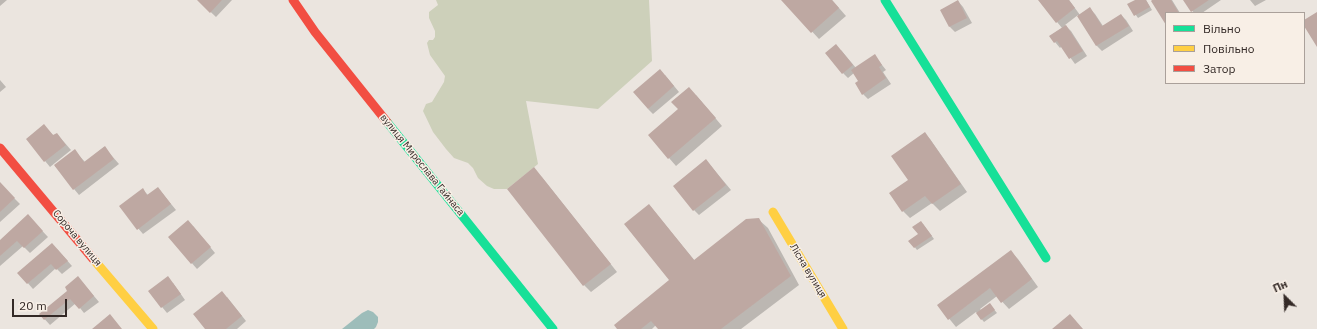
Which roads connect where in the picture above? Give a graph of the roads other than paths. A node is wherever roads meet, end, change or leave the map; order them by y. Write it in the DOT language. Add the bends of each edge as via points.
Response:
graph roads {
  1 [pos="293,0"];
  2 [pos="885,0"];
  3 [pos="0,148"];
  4 [pos="773,212"];
  5 [pos="1046,258"];
  6 [pos="153,329"];
  7 [pos="553,329"];
  8 [pos="843,329"];
  1 -- 7 [label="street, вулиця Мирослава Гайнаса" via="315,32"];
  2 -- 5 [label="street"];
  3 -- 6 [label="street, Сороча вулиця"];
  4 -- 8 [label="street, Лісна вулиця"];
}
